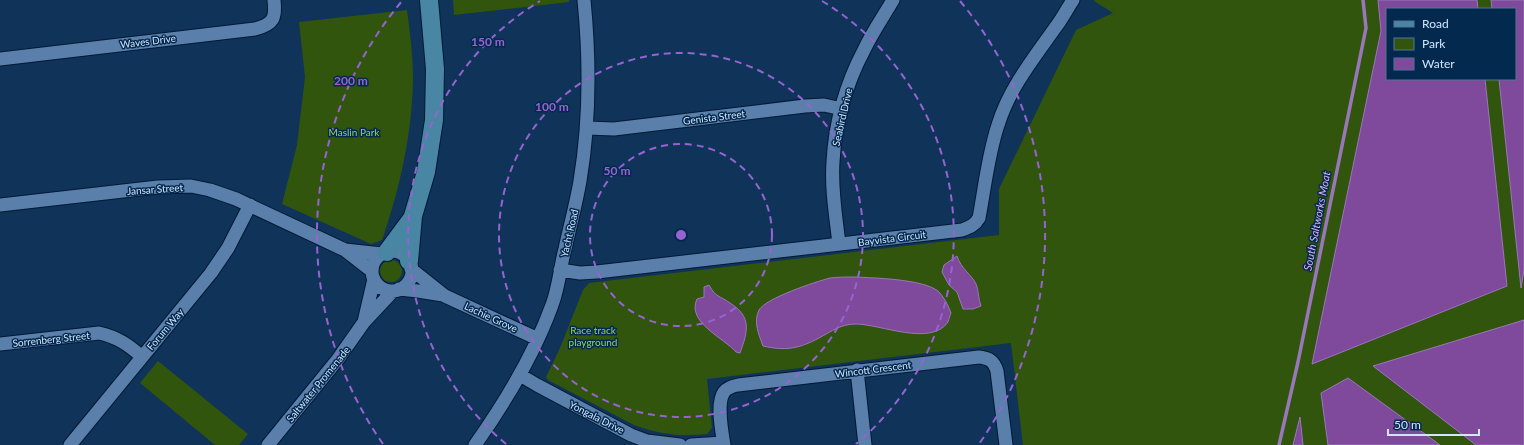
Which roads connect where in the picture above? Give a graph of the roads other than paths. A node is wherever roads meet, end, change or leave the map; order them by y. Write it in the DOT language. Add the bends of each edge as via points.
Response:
graph roads {
  1 [pos="274,0"];
  2 [pos="429,0"];
  3 [pos="584,0"];
  4 [pos="893,0"];
  5 [pos="1074,0"];
  6 [pos="0,59"];
  7 [pos="842,108"];
  8 [pos="587,128"];
  9 [pos="0,205"];
  10 [pos="250,206"];
  11 [pos="413,216"];
  12 [pos="839,244"];
  13 [pos="345,250"];
  14 [pos="384,253"];
  15 [pos="410,265"];
  16 [pos="560,270"];
  17 [pos="373,275"];
  18 [pos="396,290"];
  19 [pos="445,296"];
  20 [pos="364,322"];
  21 [pos="538,339"];
  22 [pos="0,344"];
  23 [pos="142,357"];
  24 [pos="857,370"];
  25 [pos="520,375"];
  26 [pos="724,444"];
  27 [pos="70,445"];
  28 [pos="268,445"];
  29 [pos="475,445"];
  30 [pos="680,445"];
  31 [pos="691,445"];
  32 [pos="865,445"];
  33 [pos="1006,445"];
  1 -- 6 [label="street, Waves Drive" via="273,19 255,29"];
  2 -- 11 [label="street" via="434,47 435,108 426,172"];
  3 -- 8 [label="street, Yacht Road" via="588,62"];
  4 -- 7 [label="street, Seabird Drive" via="854,70"];
  5 -- 12 [label="street, Bayvista Circuit" via="1030,62 1009,98 998,124 976,223 962,230"];
  7 -- 8 [label="street, Genista Street" via="824,105 805,106 614,129"];
  7 -- 12 [label="street, Seabird Drive" via="833,162 833,191"];
  8 -- 16 [label="street, Yacht Road" via="579,188"];
  9 -- 10 [label="street, Jansar Street" via="158,186 177,186 225,194"];
  10 -- 13 [label="street, Jansar Street"];
  10 -- 23 [label="street, Forum Way" via="228,248 211,273"];
  11 -- 14 [label="street"];
  11 -- 15 [label="street"];
  12 -- 16 [label="street, Bayvista Circuit" via="597,272"];
  13 -- 14 [label="street, Jansar Street"];
  13 -- 17 [label="street, Jansar Street"];
  14 -- 15 [label="street" via="400,253"];
  14 -- 17 [label="street" via="376,259"];
  15 -- 18 [label="street" via="409,281"];
  15 -- 19 [label="street, Lachie Grove"];
  16 -- 21 [label="street, Yacht Road" via="552,304"];
  17 -- 18 [label="street" via="382,288"];
  17 -- 20 [label="street, Saltwater Promenade"];
  18 -- 19 [label="street, Lachie Grove"];
  18 -- 20 [label="street, Saltwater Promenade"];
  19 -- 21 [label="street, Lachie Grove"];
  20 -- 28 [label="street, Saltwater Promenade" via="338,360"];
  21 -- 25 [label="street, Yacht Road"];
  22 -- 23 [label="street, Sorrenberg Street" via="99,334 123,341"];
  23 -- 27 [label="street, Forum Way"];
  24 -- 26 [label="street, Wincott Crescent" via="730,387 720,399"];
  24 -- 32 [label="street"];
  24 -- 33 [label="street, Wincott Crescent" via="985,357 995,364 997,371"];
  25 -- 29 [label="street, Yacht Road"];
  25 -- 30 [label="street, Yongala Drive" via="631,434 647,441"];
  26 -- 31 [label="street"];
}
